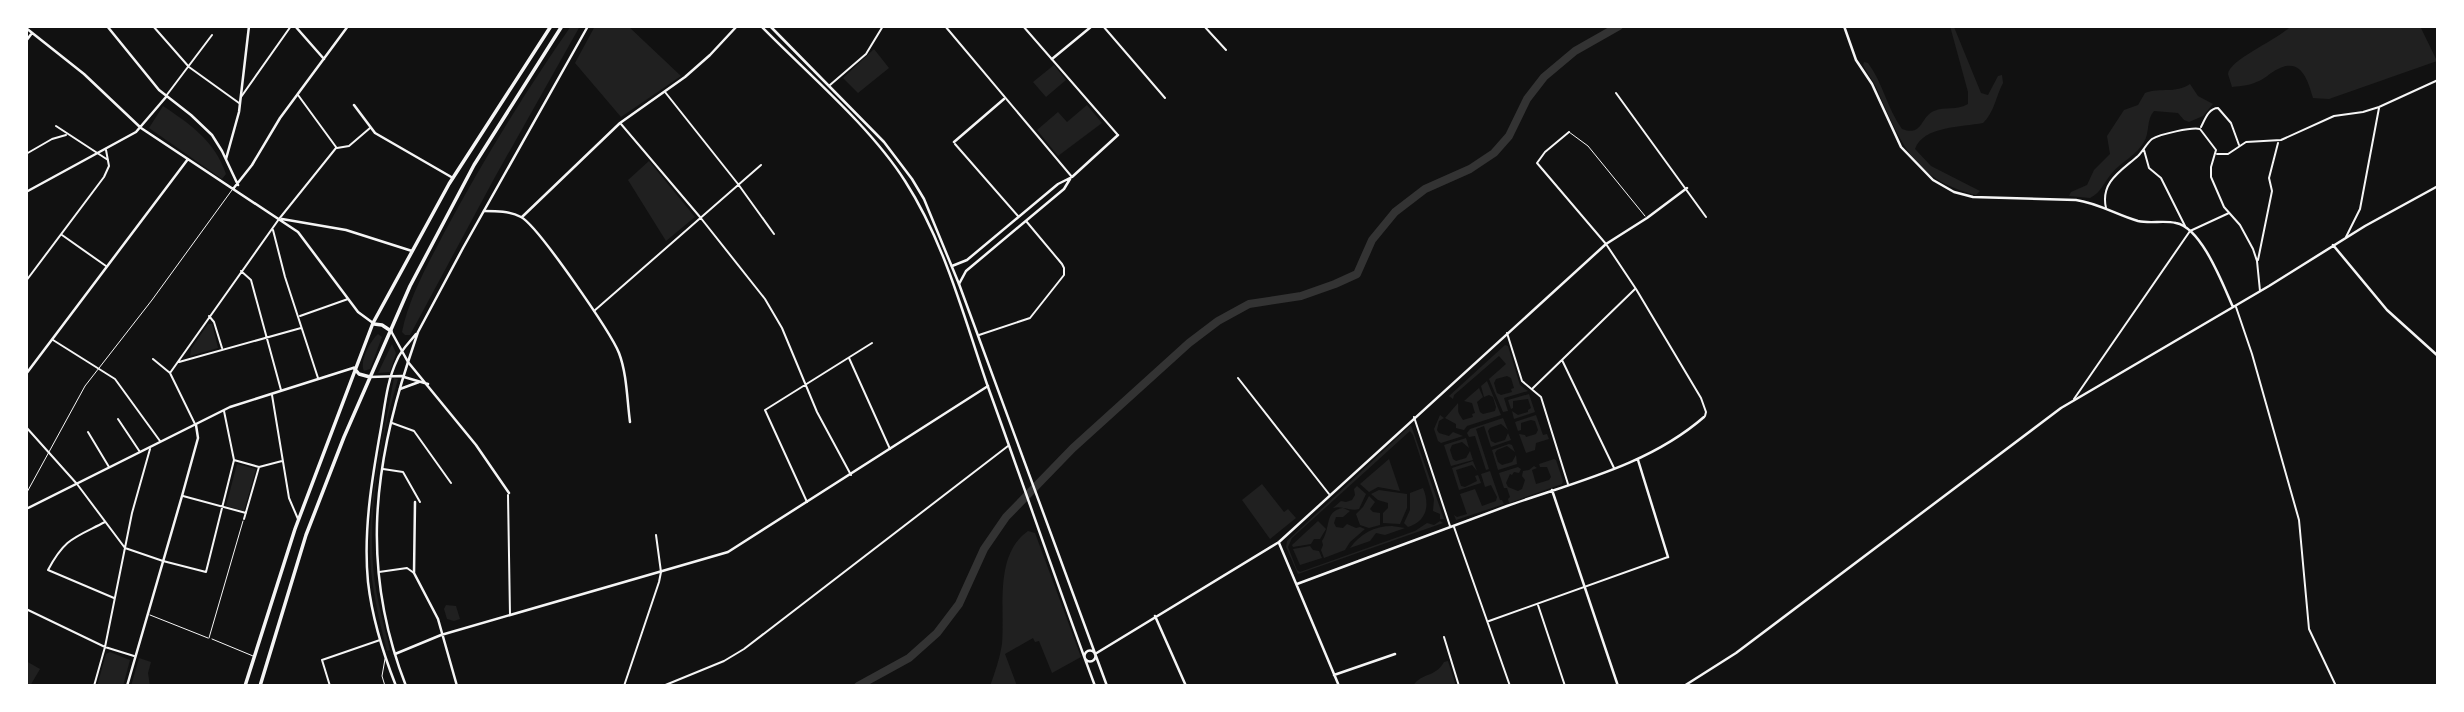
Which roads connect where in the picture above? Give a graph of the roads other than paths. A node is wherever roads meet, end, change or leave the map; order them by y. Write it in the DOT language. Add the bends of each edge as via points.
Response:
graph roads {
  1 [pos="107,26"];
  2 [pos="153,26"];
  3 [pos="248,26"];
  4 [pos="293,26"];
  5 [pos="348,26"];
  6 [pos="551,26"];
  7 [pos="562,26"];
  8 [pos="588,26"];
  9 [pos="737,26"];
  10 [pos="761,26"];
  11 [pos="770,26"];
  12 [pos="883,26"];
  13 [pos="944,26"];
  14 [pos="1023,26"];
  15 [pos="1092,26"];
  16 [pos="1103,26"];
  17 [pos="1205,26"];
  18 [pos="1844,26"];
  19 [pos="26,28"];
  20 [pos="32,33"];
  21 [pos="212,35"];
  22 [pos="26,41"];
  23 [pos="1226,50"];
  24 [pos="324,59"];
  25 [pos="1052,59"];
  26 [pos="189,68"];
  27 [pos="2438,80"];
  28 [pos="829,85"];
  29 [pos="665,92"];
  30 [pos="1616,93"];
  31 [pos="298,94"];
  32 [pos="166,97"];
  33 [pos="241,97"];
  34 [pos="1165,98"];
  35 [pos="1004,99"];
  36 [pos="240,103"];
  37 [pos="354,105"];
  38 [pos="2379,107"];
  39 [pos="620,123"];
  40 [pos="56,126"];
  41 [pos="141,128"];
  42 [pos="370,128"];
  43 [pos="2200,129"];
  44 [pos="1569,132"];
  45 [pos="68,134"];
  46 [pos="1118,135"];
  47 [pos="2278,141"];
  48 [pos="954,142"];
  49 [pos="2239,146"];
  50 [pos="336,148"];
  51 [pos="2144,149"];
  52 [pos="106,150"];
  53 [pos="26,154"];
  54 [pos="98,154"];
  55 [pos="2216,154"];
  56 [pos="188,159"];
  57 [pos="226,159"];
  58 [pos="109,161"];
  59 [pos="761,164"];
  60 [pos="1072,177"];
  61 [pos="453,178"];
  62 [pos="238,184"];
  63 [pos="738,184"];
  64 [pos="2438,186"];
  65 [pos="1687,188"];
  66 [pos="233,189"];
  67 [pos="26,192"];
  68 [pos="2106,209"];
  69 [pos="484,211"];
  70 [pos="2229,213"];
  71 [pos="522,217"];
  72 [pos="700,217"];
  73 [pos="1018,217"];
  74 [pos="1706,217"];
  75 [pos="1647,218"];
  76 [pos="279,219"];
  77 [pos="1026,221"];
  78 [pos="2186,227"];
  79 [pos="273,228"];
  80 [pos="2190,231"];
  81 [pos="61,234"];
  82 [pos="774,234"];
  83 [pos="2346,237"];
  84 [pos="1606,244"];
  85 [pos="2333,246"];
  86 [pos="413,251"];
  87 [pos="2258,261"];
  88 [pos="952,265"];
  89 [pos="107,267"];
  90 [pos="241,271"];
  91 [pos="26,281"];
  92 [pos="959,284"];
  93 [pos="1636,289"];
  94 [pos="2260,291"];
  95 [pos="348,299"];
  96 [pos="2234,306"];
  97 [pos="593,312"];
  98 [pos="209,316"];
  99 [pos="299,316"];
  100 [pos="373,323"];
  101 [pos="303,327"];
  102 [pos="391,331"];
  103 [pos="418,332"];
  104 [pos="1507,333"];
  105 [pos="978,335"];
  106 [pos="266,337"];
  107 [pos="53,340"];
  108 [pos="873,343"];
  109 [pos="223,349"];
  110 [pos="401,352"];
  111 [pos="2438,356"];
  112 [pos="849,358"];
  113 [pos="153,359"];
  114 [pos="1562,360"];
  115 [pos="178,362"];
  116 [pos="408,362"];
  117 [pos="100,368"];
  118 [pos="354,368"];
  119 [pos="170,373"];
  120 [pos="26,374"];
  121 [pos="391,375"];
  122 [pos="370,377"];
  123 [pos="403,377"];
  124 [pos="1238,378"];
  125 [pos="319,379"];
  126 [pos="420,382"];
  127 [pos="428,384"];
  128 [pos="806,384"];
  129 [pos="988,386"];
  130 [pos="400,389"];
  131 [pos="1532,389"];
  132 [pos="281,391"];
  133 [pos="272,394"];
  134 [pos="2074,400"];
  135 [pos="223,410"];
  136 [pos="1414,417"];
  137 [pos="1704,417"];
  138 [pos="118,419"];
  139 [pos="391,422"];
  140 [pos="630,422"];
  141 [pos="195,425"];
  142 [pos="26,427"];
  143 [pos="88,432"];
  144 [pos="161,442"];
  145 [pos="1010,445"];
  146 [pos="150,448"];
  147 [pos="890,450"];
  148 [pos="48,451"];
  149 [pos="141,453"];
  150 [pos="1638,459"];
  151 [pos="234,460"];
  152 [pos="283,461"];
  153 [pos="259,467"];
  154 [pos="110,468"];
  155 [pos="382,469"];
  156 [pos="1615,469"];
  157 [pos="851,475"];
  158 [pos="452,483"];
  159 [pos="77,484"];
  160 [pos="1568,485"];
  161 [pos="1552,491"];
  162 [pos="509,493"];
  163 [pos="26,494"];
  164 [pos="1330,495"];
  165 [pos="182,496"];
  166 [pos="417,502"];
  167 [pos="807,503"];
  168 [pos="223,507"];
  169 [pos="26,509"];
  170 [pos="246,513"];
  171 [pos="244,519"];
  172 [pos="298,521"];
  173 [pos="105,522"];
  174 [pos="1452,527"];
  175 [pos="656,535"];
  176 [pos="1279,542"];
  177 [pos="125,548"];
  178 [pos="1668,557"];
  179 [pos="163,561"];
  180 [pos="378,572"];
  181 [pos="661,572"];
  182 [pos="414,573"];
  183 [pos="1297,584"];
  184 [pos="1586,587"];
  185 [pos="115,598"];
  186 [pos="1538,604"];
  187 [pos="26,609"];
  188 [pos="148,614"];
  189 [pos="510,616"];
  190 [pos="1155,616"];
  191 [pos="1489,621"];
  192 [pos="441,635"];
  193 [pos="1444,637"];
  194 [pos="209,638"];
  195 [pos="381,640"];
  196 [pos="105,647"];
  197 [pos="395,654"];
  198 [pos="1095,654"];
  199 [pos="1395,654"];
  200 [pos="254,656"];
  201 [pos="135,657"];
  202 [pos="386,657"];
  203 [pos="1084,657"];
  204 [pos="1334,675"];
  205 [pos="94,686"];
  206 [pos="127,686"];
  207 [pos="246,686"];
  208 [pos="260,686"];
  209 [pos="330,686"];
  210 [pos="385,686"];
  211 [pos="396,686"];
  212 [pos="406,686"];
  213 [pos="457,686"];
  214 [pos="624,686"];
  215 [pos="663,686"];
  216 [pos="1095,686"];
  217 [pos="1107,686"];
  218 [pos="1186,686"];
  219 [pos="1339,686"];
  220 [pos="1460,686"];
  221 [pos="1510,686"];
  222 [pos="1565,686"];
  223 [pos="1618,686"];
  224 [pos="1684,686"];
  225 [pos="2336,686"];
  1 -- 32 [label="street"];
  2 -- 26 [label="street"];
  3 -- 33 [label="street"];
  4 -- 24 [label="street"];
  4 -- 33 [label="street"];
  5 -- 24 [label="street"];
  6 -- 61 [label="highway"];
  7 -- 102 [label="highway" via="462,187"];
  8 -- 69 [label="street"];
  9 -- 29 [label="street"];
  10 -- 129 [label="street" via="871,138 911,189 943,260"];
  11 -- 28 [label="street"];
  12 -- 28 [label="street" via="866,54"];
  13 -- 35 [label="street"];
  14 -- 25 [label="street"];
  15 -- 25 [label="street"];
  16 -- 34 [label="street"];
  17 -- 23 [label="street"];
  18 -- 68 [label="street" via="1856,60 1901,146 1933,180 1973,197 2076,200"];
  19 -- 20 [label="street"];
  20 -- 22 [label="street"];
  20 -- 41 [label="street"];
  21 -- 26 [label="street"];
  24 -- 31 [label="street"];
  25 -- 46 [label="street"];
  26 -- 32 [label="street"];
  26 -- 36 [label="street"];
  27 -- 38 [label="street"];
  28 -- 88 [label="street" via="884,142 912,179"];
  29 -- 39 [label="street"];
  29 -- 63 [label="street"];
  30 -- 65 [label="street"];
  31 -- 50 [label="street"];
  31 -- 62 [label="street"];
  32 -- 41 [label="street"];
  32 -- 57 [label="street" via="202,124"];
  33 -- 36 [label="street"];
  35 -- 48 [label="street"];
  35 -- 60 [label="street"];
  36 -- 57 [label="street"];
  37 -- 42 [label="street"];
  38 -- 47 [label="street" via="2334,116"];
  38 -- 83 [label="street" via="2361,209"];
  39 -- 71 [label="street"];
  39 -- 72 [label="street"];
  40 -- 45 [label="street"];
  41 -- 52 [label="street"];
  41 -- 56 [label="street"];
  42 -- 50 [label="street" via="349,146"];
  42 -- 61 [label="street"];
  43 -- 49 [label="street" via="2207,114 2218,108 2231,123"];
  43 -- 51 [label="street" via="2156,137"];
  43 -- 55 [label="street"];
  44 -- 75 [label="lane" via="1588,146"];
  44 -- 84 [label="street" via="1537,163"];
  45 -- 53 [label="street"];
  45 -- 54 [label="street"];
  46 -- 60 [label="street"];
  47 -- 49 [label="street"];
  47 -- 87 [label="street"];
  48 -- 73 [label="street"];
  49 -- 55 [label="street" via="2228,154"];
  50 -- 76 [label="street"];
  51 -- 68 [label="street" via="2109,183"];
  51 -- 78 [label="street" via="2149,168 2161,178"];
  52 -- 54 [label="street"];
  52 -- 58 [label="street"];
  54 -- 58 [label="street"];
  54 -- 67 [label="street"];
  55 -- 70 [label="street" via="2211,177"];
  56 -- 66 [label="street"];
  56 -- 89 [label="street"];
  57 -- 62 [label="street"];
  58 -- 81 [label="street" via="104,177"];
  59 -- 63 [label="street"];
  60 -- 73 [label="street"];
  60 -- 77 [label="street"];
  61 -- 86 [label="highway"];
  62 -- 66 [label="street"];
  63 -- 72 [label="street"];
  63 -- 82 [label="street"];
  64 -- 83 [label="street"];
  65 -- 74 [label="street"];
  65 -- 75 [label="street"];
  66 -- 76 [label="street"];
  66 -- 117 [label="lane"];
  68 -- 78 [label="street" via="2144,222"];
  69 -- 71 [label="street"];
  69 -- 103 [label="street"];
  70 -- 80 [label="street"];
  70 -- 87 [label="street" via="2245,232"];
  71 -- 97 [label="street"];
  72 -- 97 [label="street"];
  72 -- 128 [label="street" via="765,299"];
  73 -- 88 [label="street" via="967,260"];
  75 -- 84 [label="street"];
  76 -- 79 [label="street"];
  76 -- 86 [label="street" via="346,230"];
  76 -- 95 [label="street" via="298,232"];
  77 -- 92 [label="street" via="966,271"];
  77 -- 105 [label="street" via="1062,264 1063,275 1030,318"];
  78 -- 80 [label="street"];
  79 -- 90 [label="street"];
  79 -- 99 [label="street"];
  80 -- 96 [label="street"];
  80 -- 134 [label="street"];
  81 -- 89 [label="street"];
  81 -- 91 [label="street"];
  83 -- 85 [label="street"];
  84 -- 93 [label="street"];
  84 -- 104 [label="street"];
  85 -- 94 [label="street"];
  85 -- 111 [label="street" via="2387,310"];
  86 -- 100 [label="highway"];
  87 -- 94 [label="street"];
  88 -- 92 [label="street"];
  89 -- 107 [label="street"];
  90 -- 98 [label="street"];
  90 -- 106 [label="street" via="251,280"];
  92 -- 105 [label="street"];
  93 -- 114 [label="street"];
  93 -- 137 [label="street" via="1701,398"];
  94 -- 96 [label="street"];
  95 -- 99 [label="street"];
  95 -- 100 [label="street"];
  96 -- 134 [label="street"];
  96 -- 225 [label="street" via="2299,520 2309,629"];
  97 -- 140 [label="street" via="620,357"];
  98 -- 109 [label="street"];
  98 -- 115 [label="street"];
  99 -- 101 [label="street"];
  100 -- 102 [label="highway"];
  100 -- 118 [label="highway"];
  101 -- 106 [label="street"];
  101 -- 125 [label="street"];
  102 -- 110 [label="street"];
  102 -- 122 [label="highway"];
  103 -- 110 [label="street"];
  103 -- 116 [label="street"];
  104 -- 131 [label="street" via="1522,380"];
  104 -- 136 [label="street"];
  105 -- 198 [label="street"];
  106 -- 109 [label="street"];
  106 -- 132 [label="street"];
  107 -- 117 [label="street"];
  107 -- 120 [label="street"];
  108 -- 112 [label="street"];
  109 -- 115 [label="street"];
  110 -- 116 [label="street"];
  110 -- 121 [label="street"];
  112 -- 128 [label="street"];
  112 -- 147 [label="street"];
  113 -- 119 [label="street"];
  114 -- 131 [label="street"];
  114 -- 156 [label="street"];
  115 -- 119 [label="street"];
  116 -- 123 [label="street"];
  116 -- 127 [label="street"];
  117 -- 144 [label="street" via="120,385"];
  117 -- 148 [label="lane"];
  118 -- 122 [label="highway"];
  118 -- 125 [label="street"];
  118 -- 172 [label="highway"];
  119 -- 141 [label="street"];
  121 -- 122 [label="street"];
  121 -- 123 [label="street"];
  121 -- 195 [label="street" via="373,470 367,546 369,590"];
  122 -- 208 [label="highway" via="306,535"];
  123 -- 126 [label="street"];
  123 -- 130 [label="street"];
  124 -- 164 [label="street"];
  125 -- 132 [label="street"];
  126 -- 127 [label="street"];
  126 -- 130 [label="street"];
  127 -- 162 [label="street"];
  128 -- 157 [label="street"];
  128 -- 167 [label="street" via="765,410"];
  129 -- 145 [label="street"];
  129 -- 147 [label="street"];
  130 -- 139 [label="street"];
  131 -- 160 [label="street" via="1541,397"];
  132 -- 133 [label="street"];
  133 -- 135 [label="street"];
  133 -- 152 [label="street"];
  134 -- 224 [label="street" via="1736,653"];
  135 -- 141 [label="street"];
  135 -- 151 [label="street"];
  136 -- 164 [label="street"];
  136 -- 174 [label="street"];
  137 -- 150 [label="street" via="1678,438"];
  138 -- 149 [label="street"];
  139 -- 155 [label="street"];
  139 -- 158 [label="street" via="414,431"];
  141 -- 144 [label="street"];
  141 -- 165 [label="street" via="198,438"];
  142 -- 148 [label="street"];
  143 -- 154 [label="street"];
  144 -- 146 [label="street"];
  145 -- 203 [label="street"];
  145 -- 215 [label="street" via="744,649"];
  146 -- 149 [label="street"];
  146 -- 177 [label="street"];
  147 -- 157 [label="street"];
  148 -- 159 [label="street"];
  148 -- 163 [label="lane"];
  149 -- 154 [label="street"];
  150 -- 156 [label="street"];
  150 -- 178 [label="street"];
  151 -- 153 [label="street"];
  151 -- 168 [label="street"];
  152 -- 153 [label="street"];
  152 -- 172 [label="street"];
  153 -- 170 [label="street"];
  154 -- 159 [label="street"];
  155 -- 166 [label="street" via="403,472"];
  155 -- 180 [label="street"];
  156 -- 160 [label="street"];
  157 -- 167 [label="street"];
  159 -- 169 [label="street"];
  159 -- 173 [label="street"];
  160 -- 161 [label="street"];
  161 -- 174 [label="street"];
  161 -- 184 [label="street"];
  162 -- 189 [label="street"];
  164 -- 176 [label="street"];
  165 -- 168 [label="street"];
  165 -- 179 [label="street"];
  166 -- 182 [label="street"];
  167 -- 181 [label="street" via="734,549"];
  168 -- 170 [label="street"];
  168 -- 179 [label="street" via="206,572"];
  170 -- 171 [label="street"];
  171 -- 194 [label="lane"];
  172 -- 200 [label="highway"];
  173 -- 177 [label="street"];
  173 -- 185 [label="street" via="65,543 48,570"];
  174 -- 183 [label="street"];
  174 -- 191 [label="street"];
  175 -- 181 [label="street"];
  176 -- 183 [label="street"];
  176 -- 190 [label="street"];
  177 -- 179 [label="street"];
  177 -- 185 [label="street"];
  178 -- 184 [label="street"];
  179 -- 188 [label="street"];
  180 -- 182 [label="street" via="407,568"];
  180 -- 197 [label="street"];
  181 -- 189 [label="street"];
  181 -- 214 [label="street"];
  182 -- 192 [label="street" via="438,619"];
  183 -- 204 [label="street"];
  184 -- 186 [label="street"];
  184 -- 223 [label="street"];
  185 -- 196 [label="street"];
  186 -- 191 [label="street"];
  186 -- 222 [label="street"];
  187 -- 196 [label="street"];
  188 -- 194 [label="lane"];
  188 -- 201 [label="street"];
  189 -- 192 [label="street"];
  190 -- 198 [label="street"];
  190 -- 218 [label="street"];
  191 -- 221 [label="street"];
  192 -- 197 [label="street"];
  192 -- 213 [label="street"];
  193 -- 220 [label="street"];
  194 -- 200 [label="lane"];
  195 -- 202 [label="street"];
  195 -- 209 [label="street" via="322,660"];
  196 -- 201 [label="street"];
  196 -- 205 [label="street"];
  197 -- 202 [label="street"];
  197 -- 212 [label="street"];
  198 -- 203 [label="street" via="1088,650"];
  198 -- 203 [label="street" via="1091,661"];
  198 -- 217 [label="street"];
  199 -- 204 [label="street"];
  200 -- 207 [label="highway"];
  201 -- 206 [label="street"];
  202 -- 210 [label="lane"];
  202 -- 211 [label="street"];
  203 -- 216 [label="street"];
  204 -- 219 [label="street"];
}
